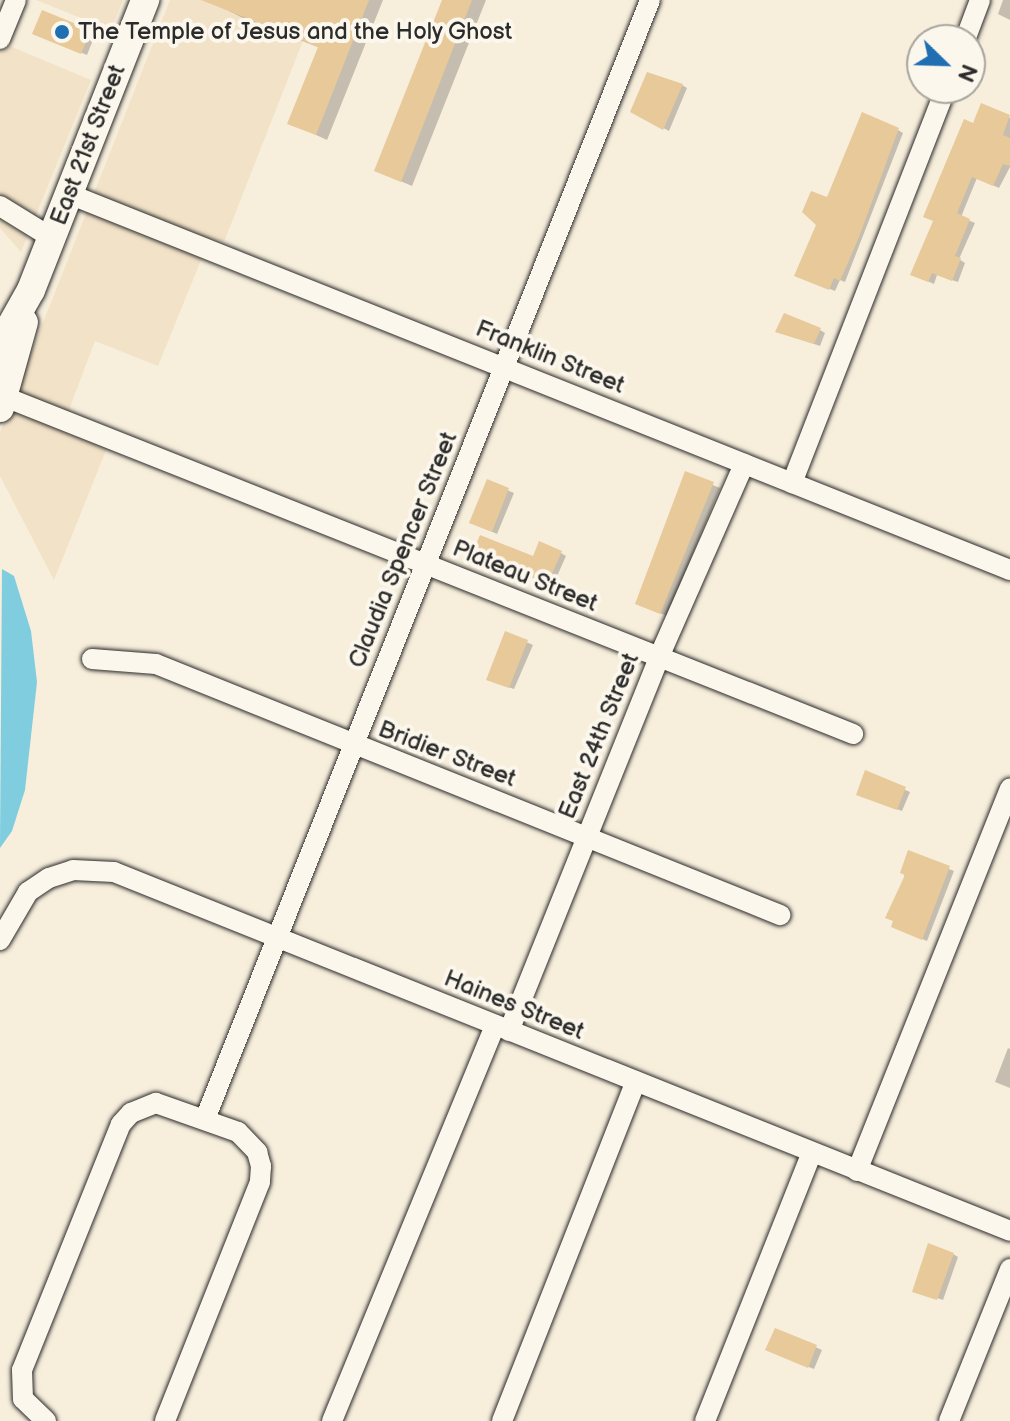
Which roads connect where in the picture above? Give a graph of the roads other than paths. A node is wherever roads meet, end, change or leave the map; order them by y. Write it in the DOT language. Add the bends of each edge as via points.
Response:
graph roads {
  1 [pos="16,0"];
  2 [pos="145,0"];
  3 [pos="650,0"];
  4 [pos="980,0"];
  5 [pos="971,24"];
  6 [pos="0,39"];
  7 [pos="940,104"];
  8 [pos="69,194"];
  9 [pos="0,206"];
  10 [pos="52,238"];
  11 [pos="31,290"];
  12 [pos="0,345"];
  13 [pos="503,367"];
  14 [pos="1,400"];
  15 [pos="744,464"];
  16 [pos="792,483"];
  17 [pos="425,564"];
  18 [pos="1010,570"];
  19 [pos="659,657"];
  20 [pos="92,659"];
  21 [pos="853,734"];
  22 [pos="353,745"];
  23 [pos="1010,789"];
  24 [pos="587,837"];
  25 [pos="780,915"];
  26 [pos="276,937"];
  27 [pos="0,940"];
  28 [pos="502,1028"];
  29 [pos="636,1081"];
  30 [pos="205,1119"];
  31 [pos="812,1152"];
  32 [pos="857,1171"];
  33 [pos="1010,1231"];
  34 [pos="1010,1269"];
  35 [pos="44,1420"];
  36 [pos="165,1421"];
  37 [pos="332,1421"];
  38 [pos="502,1421"];
  39 [pos="705,1421"];
  40 [pos="949,1421"];
  1 -- 6 [label="street"];
  2 -- 8 [label="street, East 21st Street"];
  3 -- 13 [label="street, Claudia Spencer Street"];
  4 -- 5 [label="street"];
  7 -- 16 [label="street"];
  8 -- 10 [label="street, East 21st Street"];
  8 -- 13 [label="street, Franklin Street"];
  9 -- 10 [label="street"];
  10 -- 11 [label="street, East 21st Street"];
  11 -- 12 [label="street, East 21st Street"];
  11 -- 14 [label="street, East 21st Street"];
  13 -- 15 [label="street, Franklin Street"];
  13 -- 17 [label="street, Claudia Spencer Street"];
  14 -- 17 [label="street, Plateau Street"];
  15 -- 16 [label="street, Franklin Street"];
  15 -- 19 [label="street, East 24th Street"];
  16 -- 18 [label="street, Franklin Street"];
  17 -- 19 [label="street, Plateau Street"];
  17 -- 22 [label="street, Claudia Spencer Street"];
  19 -- 21 [label="street, Plateau Street"];
  19 -- 24 [label="street, East 24th Street"];
  20 -- 22 [label="street, Bridier Street" via="156,664"];
  22 -- 24 [label="street, Bridier Street"];
  22 -- 26 [label="street, Claudia Spencer Street"];
  23 -- 32 [label="street"];
  24 -- 25 [label="street, Bridier Street"];
  24 -- 28 [label="street, East 24th Street"];
  26 -- 27 [label="street, Haines Street" via="96,868 49,878 28,892"];
  26 -- 28 [label="street, Haines Street"];
  26 -- 30 [label="street, Claudia Spencer Street"];
  28 -- 29 [label="street, Haines Street"];
  28 -- 37 [label="street, East 24th Street"];
  29 -- 31 [label="street, Haines Street"];
  29 -- 38 [label="street"];
  30 -- 35 [label="street" via="156,1103 131,1113 121,1124 22,1370 23,1399"];
  30 -- 36 [label="street" via="250,1141 261,1166 260,1182"];
  31 -- 32 [label="street, Haines Street"];
  31 -- 39 [label="street"];
  32 -- 33 [label="street, Haines Street"];
  34 -- 40 [label="street"];
}
